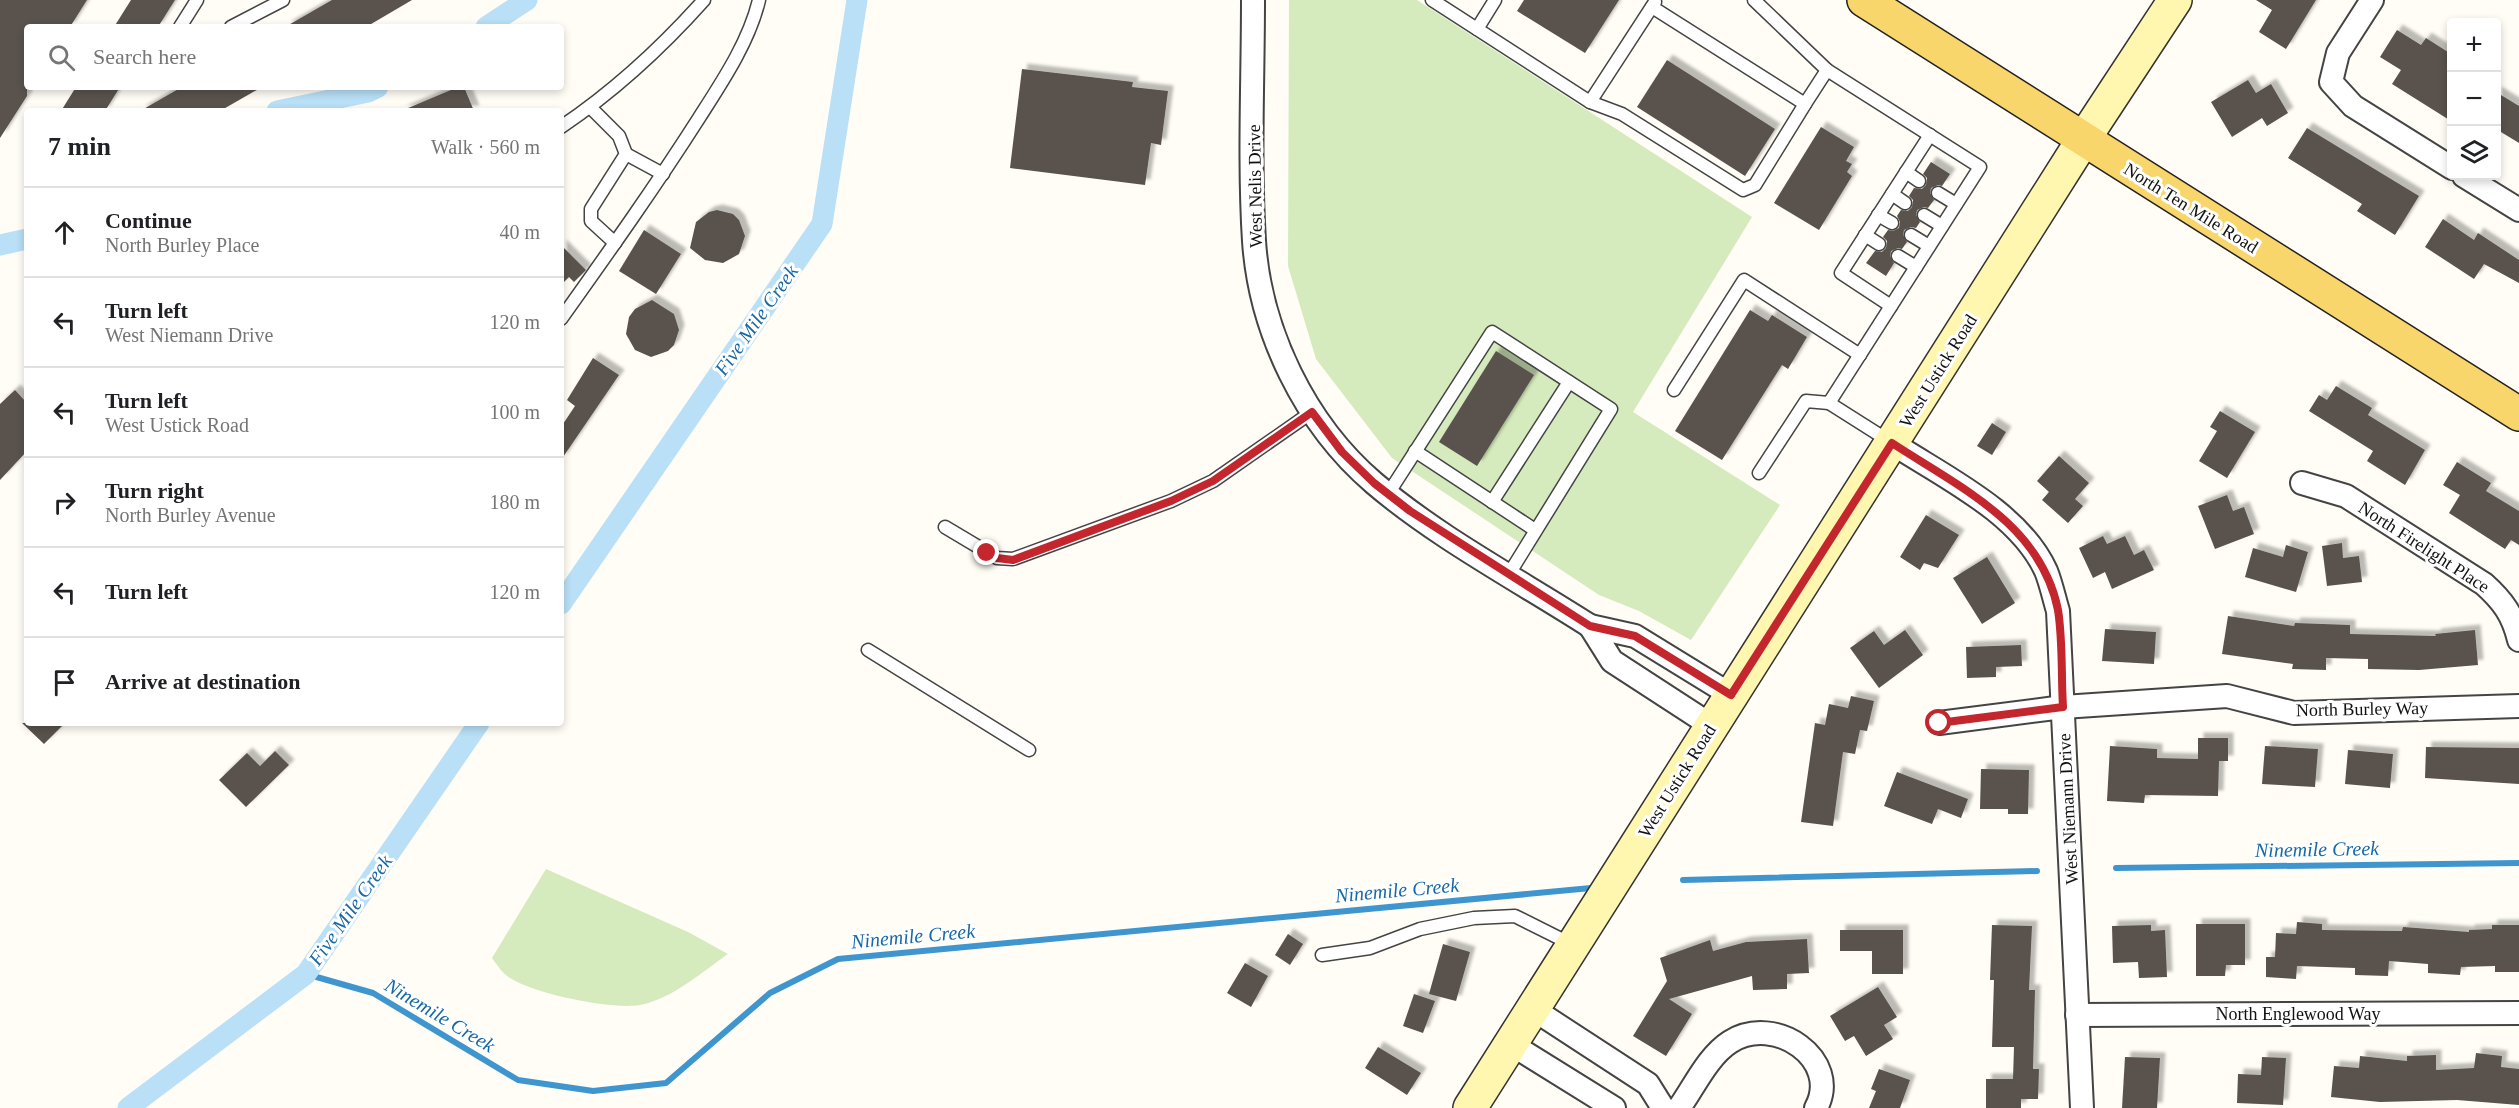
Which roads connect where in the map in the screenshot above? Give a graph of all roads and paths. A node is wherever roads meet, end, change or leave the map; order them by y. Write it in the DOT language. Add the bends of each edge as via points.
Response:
graph roads {
  1 [pos="197,0"];
  2 [pos="283,0"];
  3 [pos="704,0"];
  4 [pos="759,0"];
  5 [pos="1253,0"];
  6 [pos="1432,0"];
  7 [pos="1495,0"];
  8 [pos="1754,0"];
  9 [pos="1864,0"];
  10 [pos="2175,0"];
  11 [pos="2372,0"];
  12 [pos="1654,3"];
  13 [pos="182,24"];
  14 [pos="237,24"];
  15 [pos="1477,29"];
  16 [pos="1827,70"];
  17 [pos="1590,102"];
  18 [pos="1805,104"];
  19 [pos="590,107"];
  20 [pos="564,125"];
  21 [pos="1930,135"];
  22 [pos="2083,141"];
  23 [pos="626,154"];
  24 [pos="2447,165"];
  25 [pos="1906,172"];
  26 [pos="663,174"];
  27 [pos="2470,180"];
  28 [pos="1919,181"];
  29 [pos="1938,193"];
  30 [pos="1892,194"];
  31 [pos="1905,203"];
  32 [pos="1956,204"];
  33 [pos="2519,210"];
  34 [pos="1878,215"];
  35 [pos="1924,215"];
  36 [pos="1892,223"];
  37 [pos="1942,226"];
  38 [pos="1865,235"];
  39 [pos="1911,235"];
  40 [pos="615,243"];
  41 [pos="1879,244"];
  42 [pos="1929,246"];
  43 [pos="1898,256"];
  44 [pos="1916,267"];
  45 [pos="1891,306"];
  46 [pos="564,315"];
  47 [pos="1860,355"];
  48 [pos="1569,382"];
  49 [pos="1674,390"];
  50 [pos="1829,403"];
  51 [pos="2519,414"];
  52 [pos="1318,421"];
  53 [pos="1892,443"];
  54 [pos="1416,451"];
  55 [pos="1759,473"];
  56 [pos="2302,483"];
  57 [pos="1388,494"];
  58 [pos="1492,502"];
  59 [pos="945,527"];
  60 [pos="1535,530"];
  61 [pos="1509,574"];
  62 [pos="1590,626"];
  63 [pos="2519,640"];
  64 [pos="868,650"];
  65 [pos="1731,695"];
  66 [pos="2519,706"];
  67 [pos="2063,707"];
  68 [pos="1939,723"];
  69 [pos="1712,726"];
  70 [pos="1029,750"];
  71 [pos="1574,945"];
  72 [pos="1322,955"];
  73 [pos="1533,1009"];
  74 [pos="2519,1013"];
  75 [pos="2077,1015"];
  76 [pos="1511,1044"];
  77 [pos="1470,1108"];
  78 [pos="1614,1108"];
  79 [pos="1663,1108"];
  80 [pos="1679,1108"];
  81 [pos="1816,1108"];
  82 [pos="2082,1108"];
  1 -- 13 [label="lane"];
  2 -- 14 [label="lane"];
  3 -- 19 [label="lane"];
  4 -- 26 [label="lane" via="727,74"];
  5 -- 52 [label="street, West Nelis Drive" via="1254,242 1264,302 1281,352"];
  6 -- 15 [label="lane"];
  7 -- 15 [label="lane"];
  8 -- 16 [label="lane"];
  9 -- 22 [label="main road, North Ten Mile Road"];
  10 -- 22 [label="main road, West Ustick Road"];
  11 -- 24 [label="street" via="2338,53 2331,82 2353,106"];
  12 -- 17 [label="lane"];
  12 -- 18 [label="lane"];
  15 -- 17 [label="lane"];
  16 -- 18 [label="lane"];
  16 -- 21 [label="lane"];
  17 -- 18 [label="lane" via="1622,114 1743,190 1755,185"];
  19 -- 20 [label="lane"];
  19 -- 23 [label="lane" via="619,136"];
  21 -- 25 [label="lane"];
  21 -- 32 [label="lane" via="1980,167"];
  22 -- 51 [label="main road, North Ten Mile Road"];
  22 -- 53 [label="main road, West Ustick Road"];
  23 -- 26 [label="lane"];
  23 -- 40 [label="lane" via="591,209 591,221"];
  25 -- 28 [label="lane"];
  25 -- 30 [label="lane"];
  26 -- 40 [label="lane"];
  27 -- 33 [label="street"];
  29 -- 32 [label="lane"];
  30 -- 31 [label="lane"];
  30 -- 34 [label="lane"];
  32 -- 37 [label="lane"];
  34 -- 36 [label="lane"];
  34 -- 38 [label="lane"];
  35 -- 37 [label="lane"];
  37 -- 42 [label="lane"];
  38 -- 41 [label="lane"];
  38 -- 45 [label="lane" via="1841,273"];
  39 -- 42 [label="lane"];
  40 -- 46 [label="lane"];
  42 -- 44 [label="lane"];
  43 -- 44 [label="lane"];
  44 -- 45 [label="lane"];
  45 -- 47 [label="lane"];
  47 -- 49 [label="lane" via="1744,280"];
  47 -- 50 [label="lane"];
  48 -- 54 [label="lane" via="1492,332"];
  48 -- 58 [label="lane"];
  48 -- 60 [label="lane" via="1611,409"];
  50 -- 53 [label="lane"];
  50 -- 55 [label="lane" via="1806,401"];
  52 -- 57 [label="street, West Nelis Drive" via="1342,452"];
  52 -- 59 [label="lane" via="1171,501 1013,560 997,558"];
  53 -- 65 [label="main road, West Ustick Road"];
  53 -- 67 [label="street, West Niemann Drive" via="1999,512 2027,540 2046,571 2058,611"];
  54 -- 57 [label="lane"];
  54 -- 58 [label="lane"];
  56 -- 63 [label="street, North Firelight Place" via="2346,496 2484,584 2502,599 2514,619"];
  57 -- 61 [label="street, West Nelis Drive"];
  58 -- 60 [label="lane"];
  60 -- 61 [label="lane"];
  61 -- 62 [label="street, West Nelis Drive"];
  62 -- 65 [label="street" via="1635,636"];
  62 -- 69 [label="street" via="1612,661"];
  64 -- 70 [label="lane"];
  65 -- 69 [label="main road, West Ustick Road"];
  66 -- 67 [label="street, North Burley Way" via="2294,712 2227,696"];
  67 -- 68 [label="street, North Burley Way"];
  67 -- 75 [label="street, West Niemann Drive"];
  69 -- 71 [label="main road, West Ustick Road"];
  71 -- 72 [label="lane" via="1515,916 1474,918 1420,929 1370,948"];
  71 -- 73 [label="main road, West Ustick Road"];
  73 -- 76 [label="main road, West Ustick Road"];
  73 -- 79 [label="street" via="1648,1084"];
  74 -- 75 [label="street, North Englewood Way"];
  75 -- 82 [label="street, West Niemann Drive"];
  76 -- 77 [label="main road, West Ustick Road"];
  76 -- 78 [label="street"];
  80 -- 81 [label="street" via="1713,1058 1729,1042 1748,1034 1773,1032 1795,1041 1813,1060 1821,1082"];
}
